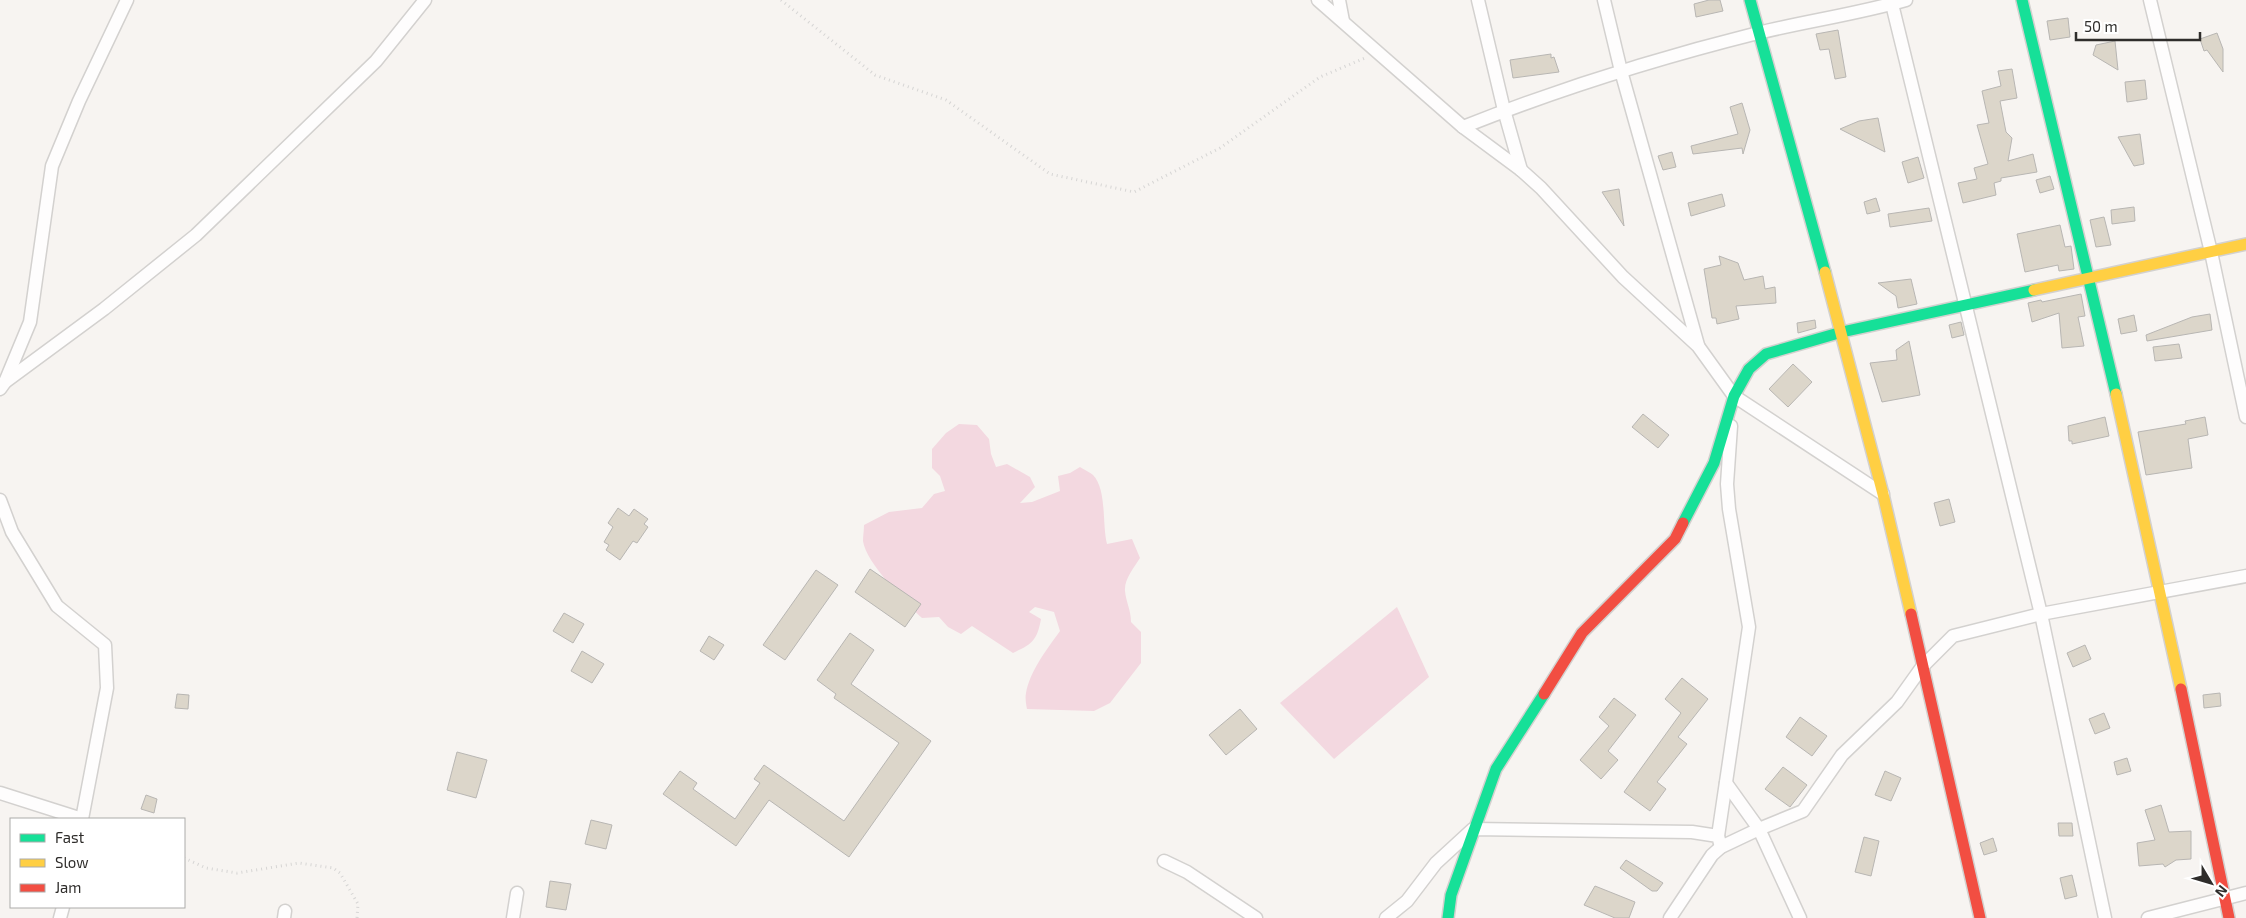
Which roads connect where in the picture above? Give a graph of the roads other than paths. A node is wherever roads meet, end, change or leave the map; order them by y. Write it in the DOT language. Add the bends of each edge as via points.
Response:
graph roads {
  1 [pos="127,0"];
  2 [pos="425,0"];
  3 [pos="1318,0"];
  4 [pos="1340,0"];
  5 [pos="1478,0"];
  6 [pos="1604,0"];
  7 [pos="1750,0"];
  8 [pos="1906,0"];
  9 [pos="2022,0"];
  10 [pos="2150,0"];
  11 [pos="1891,2"];
  12 [pos="1343,21"];
  13 [pos="1758,33"];
  14 [pos="1621,71"];
  15 [pos="1504,110"];
  16 [pos="1462,127"];
  17 [pos="1521,170"];
  18 [pos="2246,244"];
  19 [pos="2211,252"];
  20 [pos="2090,278"];
  21 [pos="1967,306"];
  22 [pos="1842,332"];
  23 [pos="1698,346"];
  24 [pos="3,385"];
  25 [pos="1734,396"];
  26 [pos="2246,418"];
  27 [pos="1883,494"];
  28 [pos="0,500"];
  29 [pos="0,524"];
  30 [pos="12,532"];
  31 [pos="2246,576"];
  32 [pos="2161,592"];
  33 [pos="2041,614"];
  34 [pos="1922,667"];
  35 [pos="1726,783"];
  36 [pos="0,793"];
  37 [pos="79,818"];
  38 [pos="82,818"];
  39 [pos="1473,828"];
  40 [pos="1759,829"];
  41 [pos="1720,842"];
  42 [pos="1164,861"];
  43 [pos="517,894"];
  44 [pos="2246,894"];
  45 [pos="2225,899"];
  46 [pos="513,918"];
  47 [pos="1256,918"];
  48 [pos="1386,918"];
  49 [pos="1448,918"];
  50 [pos="1670,918"];
  51 [pos="1800,918"];
  52 [pos="1980,918"];
  53 [pos="2105,918"];
  54 [pos="2148,918"];
  55 [pos="2229,918"];
  1 -- 24 [label="street" via="52,166 30,322"];
  2 -- 24 [label="street" via="376,61 196,235"];
  3 -- 12 [label="street"];
  4 -- 12 [label="street"];
  5 -- 15 [label="street"];
  6 -- 14 [label="street"];
  7 -- 13 [label="street"];
  8 -- 11 [label="street"];
  9 -- 20 [label="street"];
  10 -- 19 [label="street"];
  11 -- 13 [label="street"];
  11 -- 21 [label="street"];
  12 -- 16 [label="street"];
  13 -- 14 [label="street"];
  13 -- 22 [label="street"];
  14 -- 15 [label="street"];
  14 -- 23 [label="street"];
  15 -- 16 [label="street"];
  15 -- 17 [label="street"];
  16 -- 17 [label="street"];
  17 -- 23 [label="street" via="1623,277"];
  18 -- 19 [label="street"];
  19 -- 20 [label="street"];
  19 -- 26 [label="street"];
  20 -- 21 [label="street"];
  20 -- 32 [label="street"];
  21 -- 22 [label="street"];
  21 -- 33 [label="street"];
  22 -- 25 [label="street" via="1766,354 1749,369"];
  22 -- 27 [label="street"];
  23 -- 25 [label="street"];
  25 -- 27 [label="street"];
  25 -- 35 [label="street" via="1727,484 1749,627"];
  25 -- 39 [label="street" via="1714,463 1675,539 1582,633 1496,769"];
  27 -- 34 [label="street"];
  28 -- 30 [label="street"];
  29 -- 30 [label="street"];
  30 -- 38 [label="street" via="57,606 105,645 108,688"];
  31 -- 32 [label="street"];
  32 -- 33 [label="street"];
  32 -- 45 [label="street"];
  33 -- 34 [label="street" via="1953,636"];
  33 -- 53 [label="street"];
  34 -- 40 [label="street" via="1897,702 1842,755 1803,811"];
  34 -- 52 [label="street"];
  35 -- 40 [label="street"];
  35 -- 41 [label="street"];
  36 -- 37 [label="street"];
  39 -- 41 [label="street" via="1692,832"];
  39 -- 48 [label="street" via="1436,863 1407,901"];
  39 -- 49 [label="street" via="1451,895"];
  40 -- 41 [label="street"];
  40 -- 51 [label="street"];
  41 -- 50 [label="street"];
  42 -- 47 [label="street" via="1187,872"];
  43 -- 46 [label="street"];
  44 -- 45 [label="street"];
  45 -- 54 [label="street"];
  45 -- 55 [label="street"];
}
